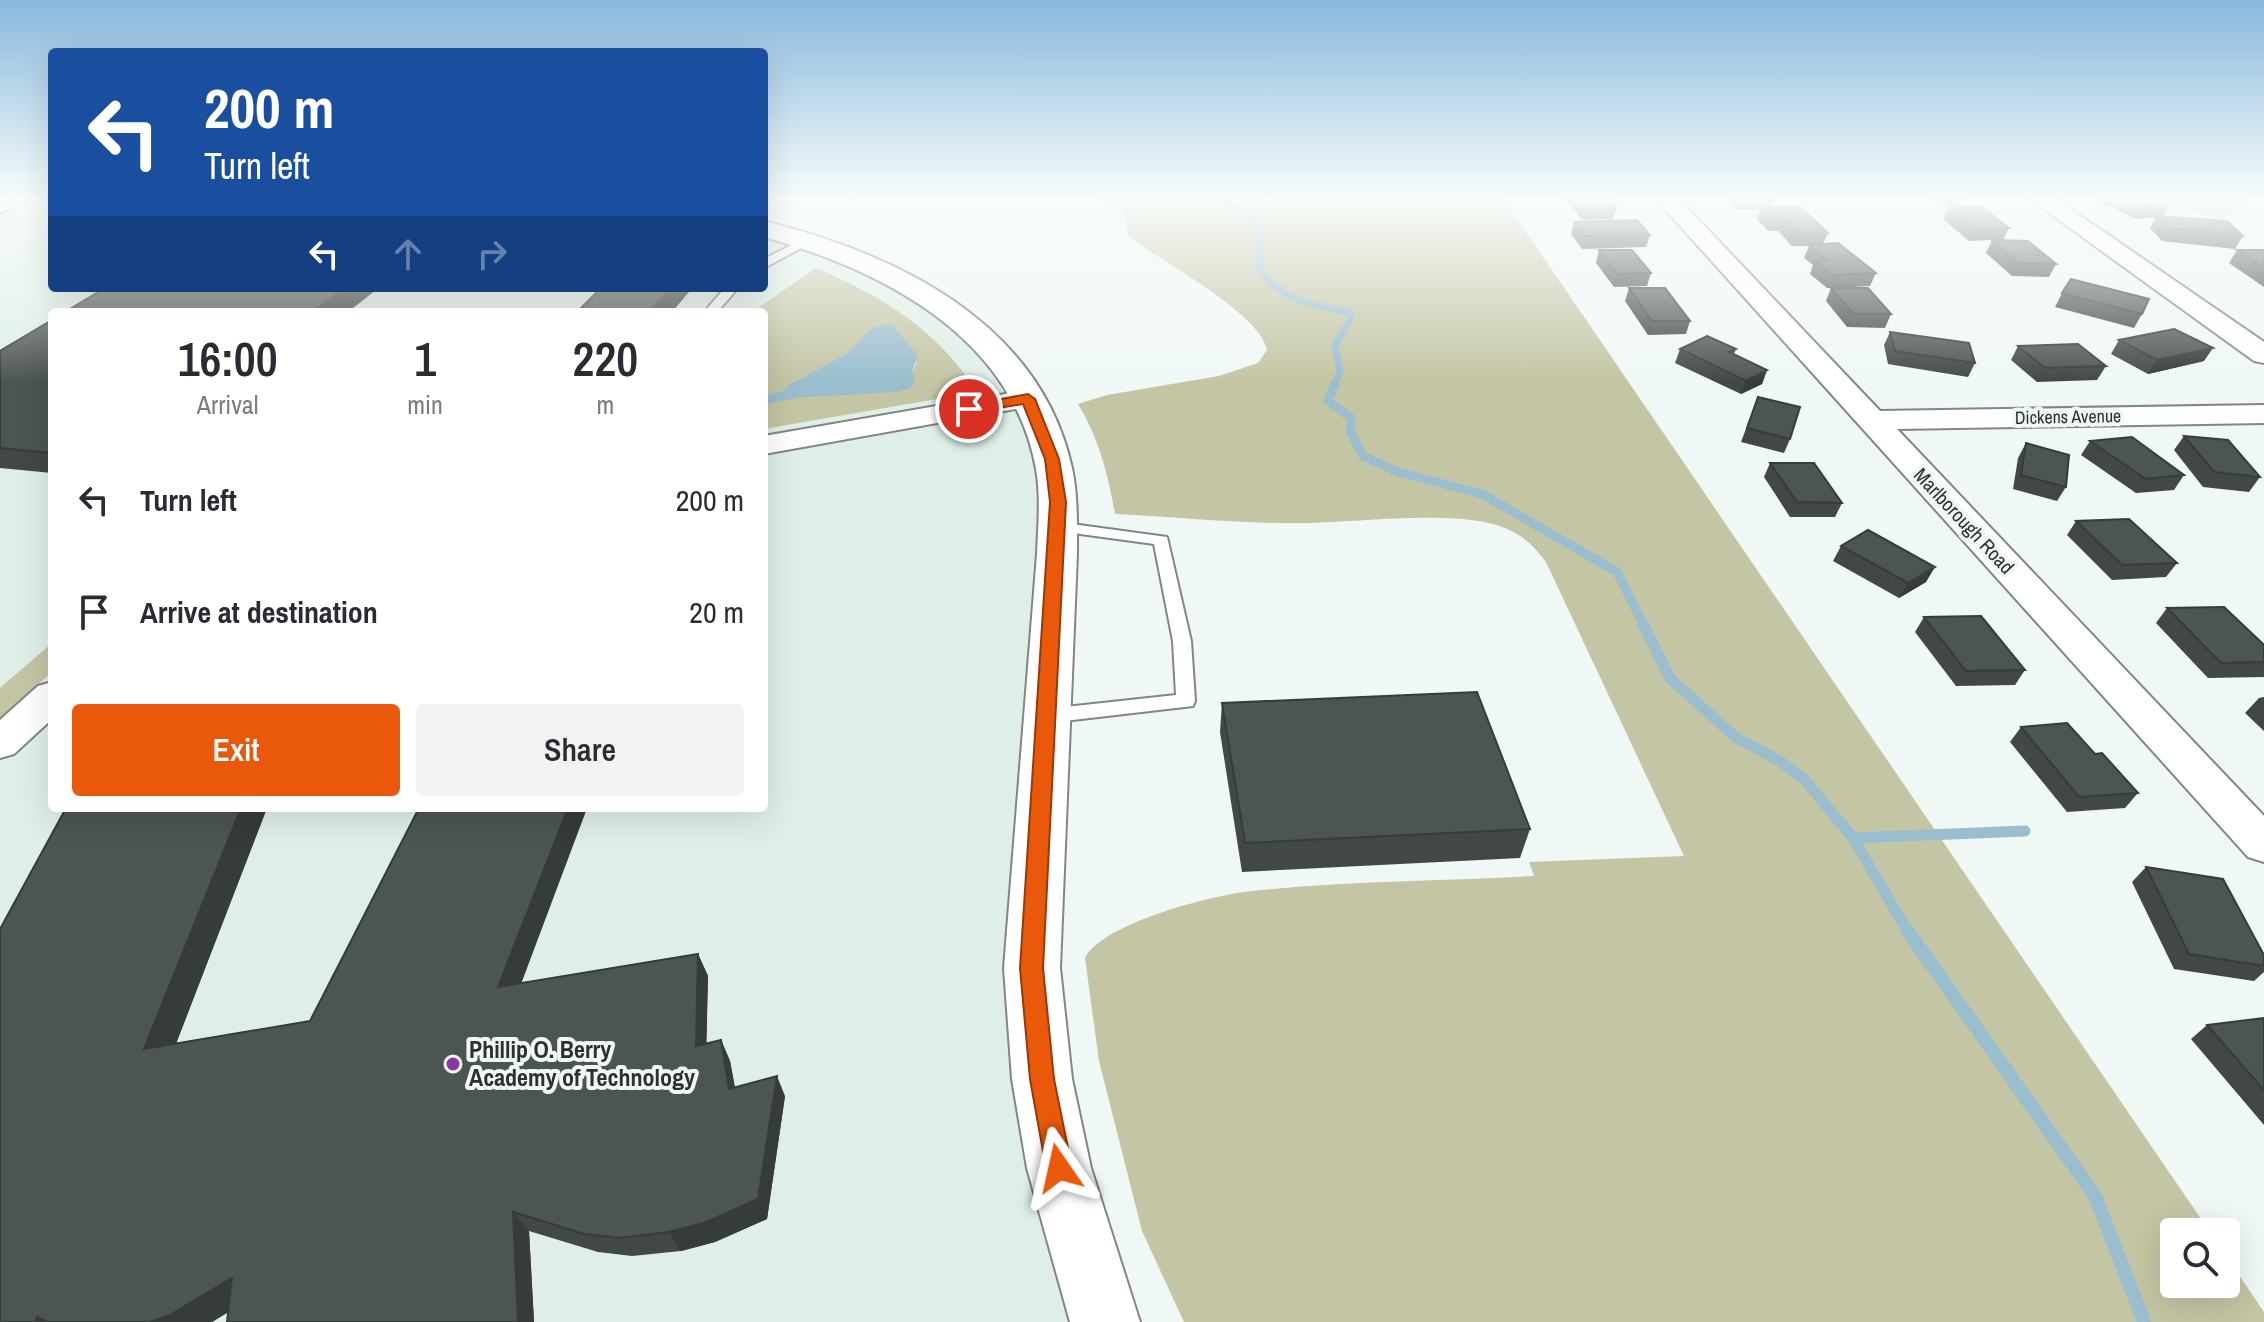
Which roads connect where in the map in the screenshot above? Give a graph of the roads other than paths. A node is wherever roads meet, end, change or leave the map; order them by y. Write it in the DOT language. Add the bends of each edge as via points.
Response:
graph roads {
  1 [pos="857,259"];
  2 [pos="1722,259"];
  3 [pos="2126,259"];
  4 [pos="728,292"];
  5 [pos="714,308"];
  6 [pos="2264,355"];
  7 [pos="1028,399"];
  8 [pos="2264,414"];
  9 [pos="1871,420"];
  10 [pos="768,444"];
  11 [pos="1057,527"];
  12 [pos="48,700"];
  13 [pos="1047,716"];
  14 [pos="0,743"];
  15 [pos="2264,845"];
  16 [pos="1105,1322"];
  1 -- 7 [label="street" via="947,306 996,351"];
  2 -- 9 [label="street, Marlborough Road"];
  3 -- 6 [label="street"];
  4 -- 5 [label="lane"];
  7 -- 10 [label="street"];
  7 -- 11 [label="street" via="1052,459"];
  8 -- 9 [label="street, Dickens Avenue"];
  9 -- 15 [label="street, Marlborough Road"];
  11 -- 13 [label="street"];
  11 -- 13 [label="lane" via="1161,540 1182,641 1186,701"];
  12 -- 14 [label="street"];
  13 -- 16 [label="street" via="1032,968 1040,1063 1059,1168"];
}
